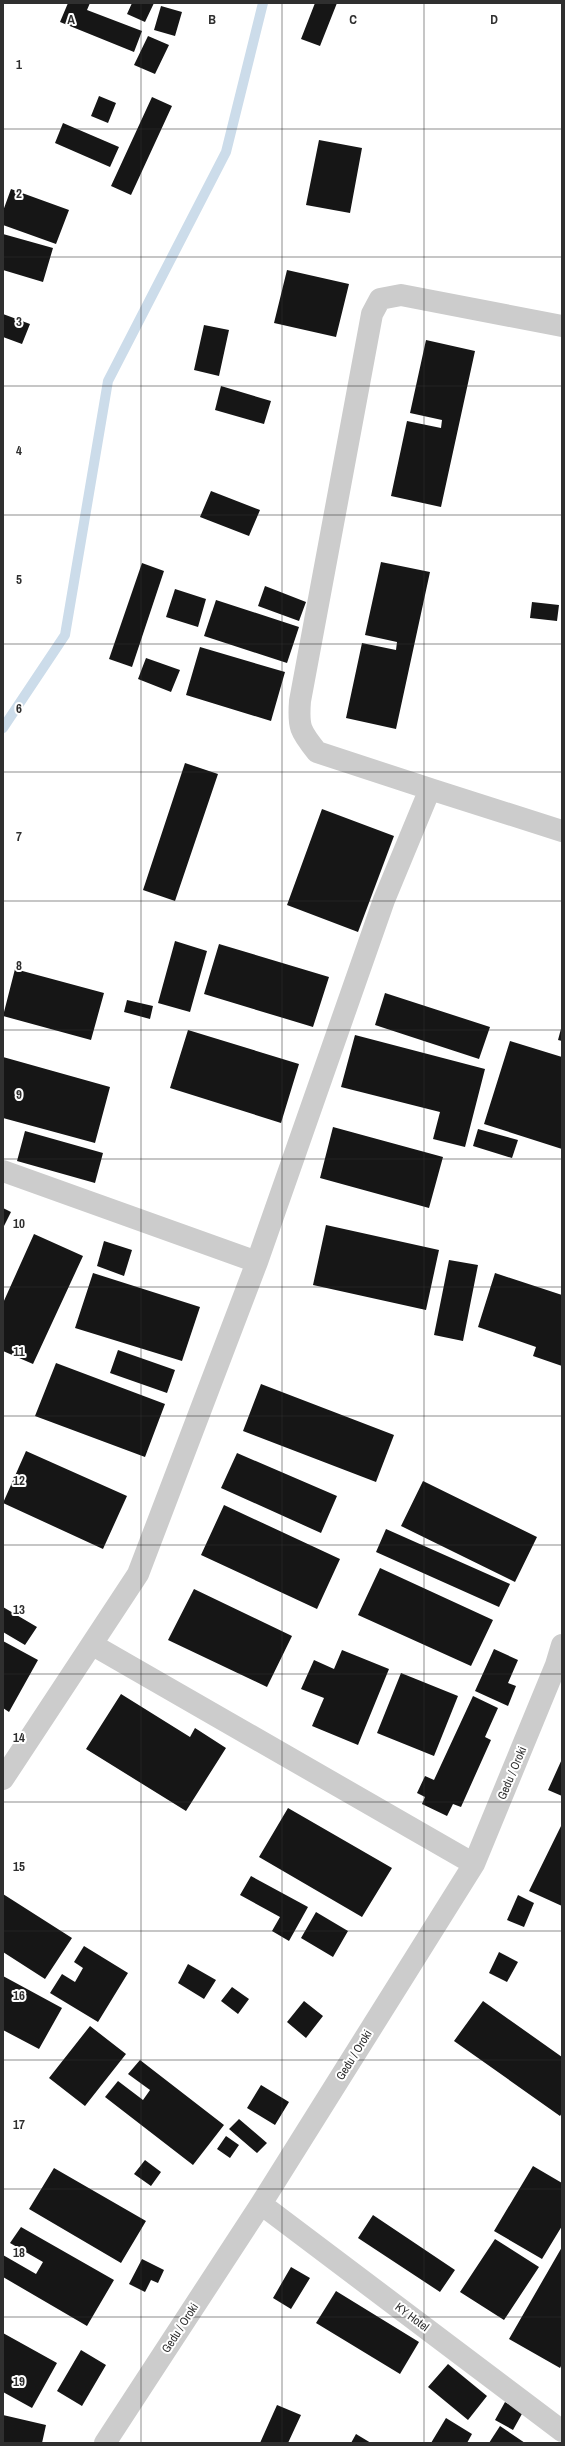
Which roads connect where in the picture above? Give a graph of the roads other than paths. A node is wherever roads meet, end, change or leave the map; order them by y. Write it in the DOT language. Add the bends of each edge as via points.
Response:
graph roads {
  1 [pos="562,326"];
  2 [pos="430,789"];
  3 [pos="562,831"];
  4 [pos="3,1171"];
  5 [pos="257,1262"];
  6 [pos="92,1645"];
  7 [pos="560,1659"];
  8 [pos="3,1779"];
  9 [pos="474,1864"];
  10 [pos="261,2204"];
  11 [pos="562,2431"];
  12 [pos="105,2443"];
  1 -- 2 [label="street" via="401,295 380,299 372,314 300,700 298,723 317,752"];
  2 -- 3 [label="street"];
  2 -- 5 [label="street" via="384,900"];
  4 -- 5 [label="street"];
  5 -- 6 [label="street" via="138,1574"];
  6 -- 8 [label="street"];
  6 -- 9 [label="street"];
  7 -- 9 [label="street, Gedu / Oroki"];
  9 -- 10 [label="street, Gedu / Oroki"];
  10 -- 11 [label="street, KY Hotel"];
  10 -- 12 [label="street, Gedu / Oroki"];
}
